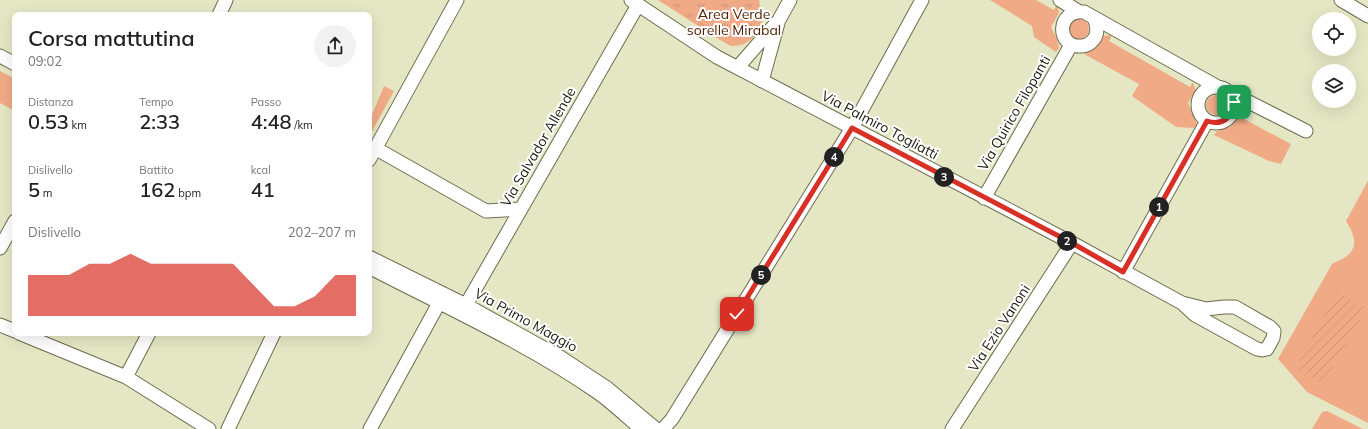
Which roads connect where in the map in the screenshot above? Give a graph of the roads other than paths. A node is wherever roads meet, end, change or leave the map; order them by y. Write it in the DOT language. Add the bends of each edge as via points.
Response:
graph roads {
  1 [pos="226,0"];
  2 [pos="457,0"];
  3 [pos="790,0"];
  4 [pos="922,0"];
  5 [pos="1060,0"];
  6 [pos="1341,0"];
  7 [pos="634,2"];
  8 [pos="1078,11"];
  9 [pos="220,12"];
  10 [pos="1368,16"];
  11 [pos="1094,18"];
  12 [pos="779,20"];
  13 [pos="1071,44"];
  14 [pos="0,56"];
  15 [pos="12,62"];
  16 [pos="738,67"];
  17 [pos="762,81"];
  18 [pos="1216,86"];
  19 [pos="1229,92"];
  20 [pos="1207,121"];
  21 [pos="852,128"];
  22 [pos="1306,131"];
  23 [pos="372,154"];
  24 [pos="984,198"];
  25 [pos="521,208"];
  26 [pos="12,226"];
  27 [pos="1072,243"];
  28 [pos="0,248"];
  29 [pos="372,258"];
  30 [pos="372,269"];
  31 [pos="1123,272"];
  32 [pos="439,303"];
  33 [pos="1182,303"];
  34 [pos="466,305"];
  35 [pos="0,325"];
  36 [pos="12,330"];
  37 [pos="26,336"];
  38 [pos="147,336"];
  39 [pos="273,336"];
  40 [pos="126,377"];
  41 [pos="209,429"];
  42 [pos="228,429"];
  43 [pos="370,429"];
  44 [pos="642,429"];
  45 [pos="656,429"];
  46 [pos="663,429"];
  47 [pos="952,429"];
  1 -- 9 [label="street"];
  2 -- 23 [label="street"];
  3 -- 12 [label="street"];
  4 -- 21 [label="street"];
  5 -- 8 [label="street"];
  6 -- 10 [label="street"];
  7 -- 16 [label="street, Via Palmiro Togliatti" via="717,57"];
  7 -- 25 [label="street, Via Salvador Allende"];
  8 -- 11 [label="street" via="1090,14"];
  8 -- 13 [label="street" via="1068,16 1062,25 1064,36"];
  11 -- 13 [label="street" via="1097,29 1093,40 1083,46"];
  11 -- 18 [label="street"];
  12 -- 16 [label="street"];
  12 -- 17 [label="street"];
  13 -- 24 [label="street, Via Quirico Filopanti"];
  14 -- 15 [label="street"];
  16 -- 17 [label="street, Via Palmiro Togliatti"];
  17 -- 21 [label="street, Via Palmiro Togliatti"];
  18 -- 19 [label="street"];
  18 -- 20 [label="street" via="1204,90 1198,100 1199,112"];
  19 -- 20 [label="street" via="1234,108 1228,118 1218,123"];
  19 -- 22 [label="street"];
  20 -- 31 [label="street"];
  21 -- 24 [label="street, Via Palmiro Togliatti"];
  21 -- 46 [label="street" via="672,419"];
  23 -- 25 [label="street" via="486,211"];
  24 -- 27 [label="street, Via Palmiro Togliatti"];
  25 -- 34 [label="street, Via Salvador Allende"];
  26 -- 28 [label="street"];
  27 -- 31 [label="street, Via Palmiro Togliatti"];
  27 -- 47 [label="street, Via Ezio Vanoni"];
  29 -- 34 [label="street, Via Primo Maggio"];
  30 -- 32 [label="street, Via Primo Maggio"];
  31 -- 33 [label="street, Via Palmiro Togliatti"];
  32 -- 43 [label="street"];
  32 -- 44 [label="street, Via Primo Maggio" via="557,366 607,399"];
  33 -- 33 [label="street, Via Palmiro Togliatti" via="1195,315 1257,349 1267,349 1273,338 1274,332 1270,327 1234,307 1206,310"];
  34 -- 45 [label="street, Via Primo Maggio" via="560,357 607,388"];
  35 -- 36 [label="street"];
  37 -- 40 [label="street"];
  38 -- 40 [label="street"];
  39 -- 42 [label="street"];
  40 -- 41 [label="street"];
}
